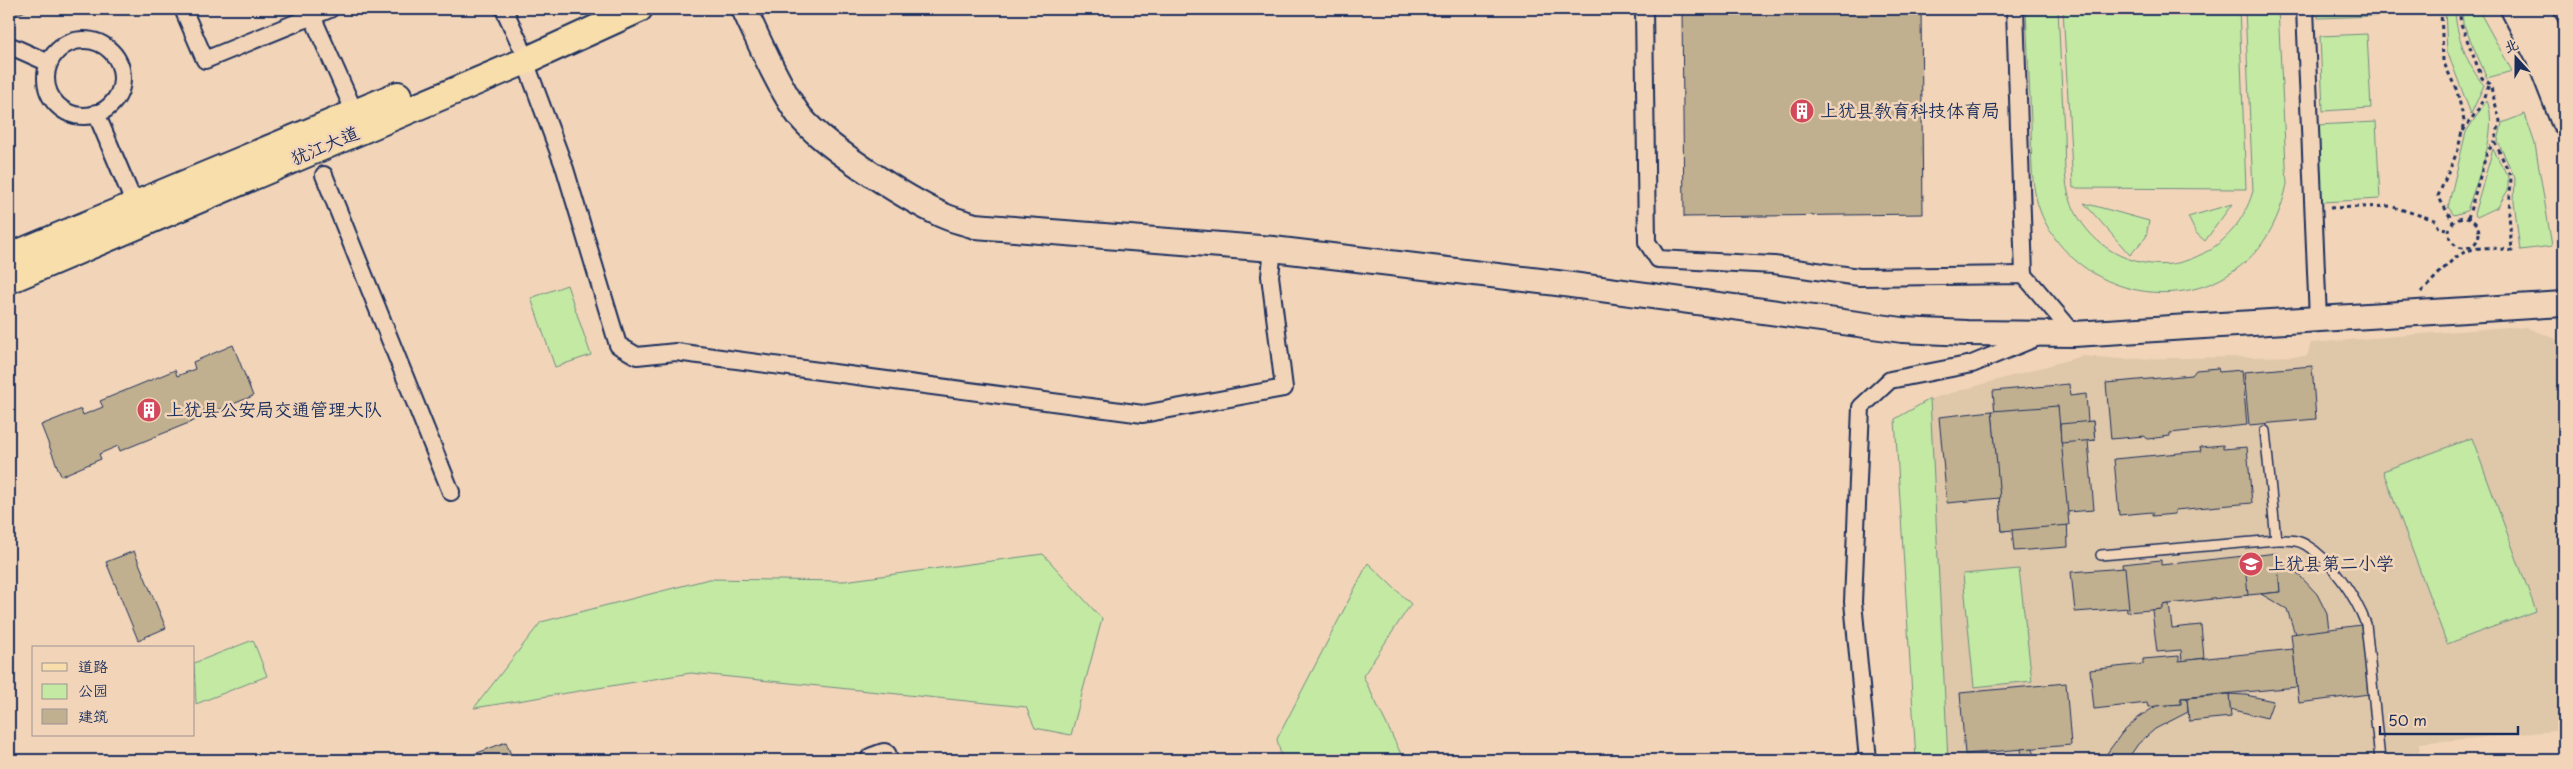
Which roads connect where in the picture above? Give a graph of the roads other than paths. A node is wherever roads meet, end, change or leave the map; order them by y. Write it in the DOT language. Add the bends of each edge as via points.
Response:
graph roads {
  1 [pos="183,9"];
  2 [pos="330,9"];
  3 [pos="504,9"];
  4 [pos="598,9"];
  5 [pos="639,9"];
  6 [pos="744,9"];
  7 [pos="1644,9"];
  8 [pos="2016,9"];
  9 [pos="2305,9"];
  10 [pos="2514,9"];
  11 [pos="2538,9"];
  12 [pos="312,16"];
  13 [pos="9,49"];
  14 [pos="523,53"];
  15 [pos="49,63"];
  16 [pos="2564,64"];
  17 [pos="96,113"];
  18 [pos="354,114"];
  19 [pos="2564,123"];
  20 [pos="324,174"];
  21 [pos="135,205"];
  22 [pos="1273,249"];
  23 [pos="9,257"];
  24 [pos="2024,274"];
  25 [pos="9,280"];
  26 [pos="2564,304"];
  27 [pos="2318,319"];
  28 [pos="2047,333"];
  29 [pos="2074,334"];
  30 [pos="2265,431"];
  31 [pos="451,492"];
  32 [pos="2276,540"];
  33 [pos="2101,556"];
  34 [pos="1868,760"];
  35 [pos="2380,760"];
  1 -- 12 [label="street" via="205,60"];
  2 -- 12 [label="street"];
  3 -- 14 [label="street"];
  4 -- 14 [label="main road, 犹江大道"];
  5 -- 14 [label="main road, 犹江大道"];
  6 -- 22 [label="street" via="797,113 826,142 884,182 942,215 975,226"];
  7 -- 24 [label="street" via="1647,242 1658,259 1774,265 1859,277"];
  8 -- 24 [label="street"];
  9 -- 27 [label="street"];
  10 -- 19 [label="street"];
  11 -- 16 [label="street"];
  12 -- 18 [label="street"];
  13 -- 15 [label="street" via="13,47"];
  14 -- 18 [label="main road, 犹江大道"];
  14 -- 22 [label="street" via="565,169 618,345 637,356 676,352 1143,414 1284,388 1270,276"];
  14 -- 25 [label="main road, 犹江大道"];
  15 -- 17 [label="street" via="46,83 54,101 69,113"];
  15 -- 17 [label="street" via="61,48 79,40 102,44 114,55 122,76 119,91 111,104"];
  17 -- 21 [label="street"];
  18 -- 21 [label="main road, 犹江大道"];
  20 -- 31 [label="street"];
  21 -- 23 [label="main road, 犹江大道"];
  22 -- 28 [label="street" via="1902,330"];
  24 -- 29 [label="street"];
  26 -- 27 [label="street"];
  27 -- 29 [label="street"];
  28 -- 29 [label="street"];
  28 -- 34 [label="street" via="1972,364 1890,380 1861,407 1853,602"];
  30 -- 32 [label="lane"];
  32 -- 33 [label="lane"];
  32 -- 35 [label="lane" via="2306,544 2344,583 2358,604 2366,624"];
}
